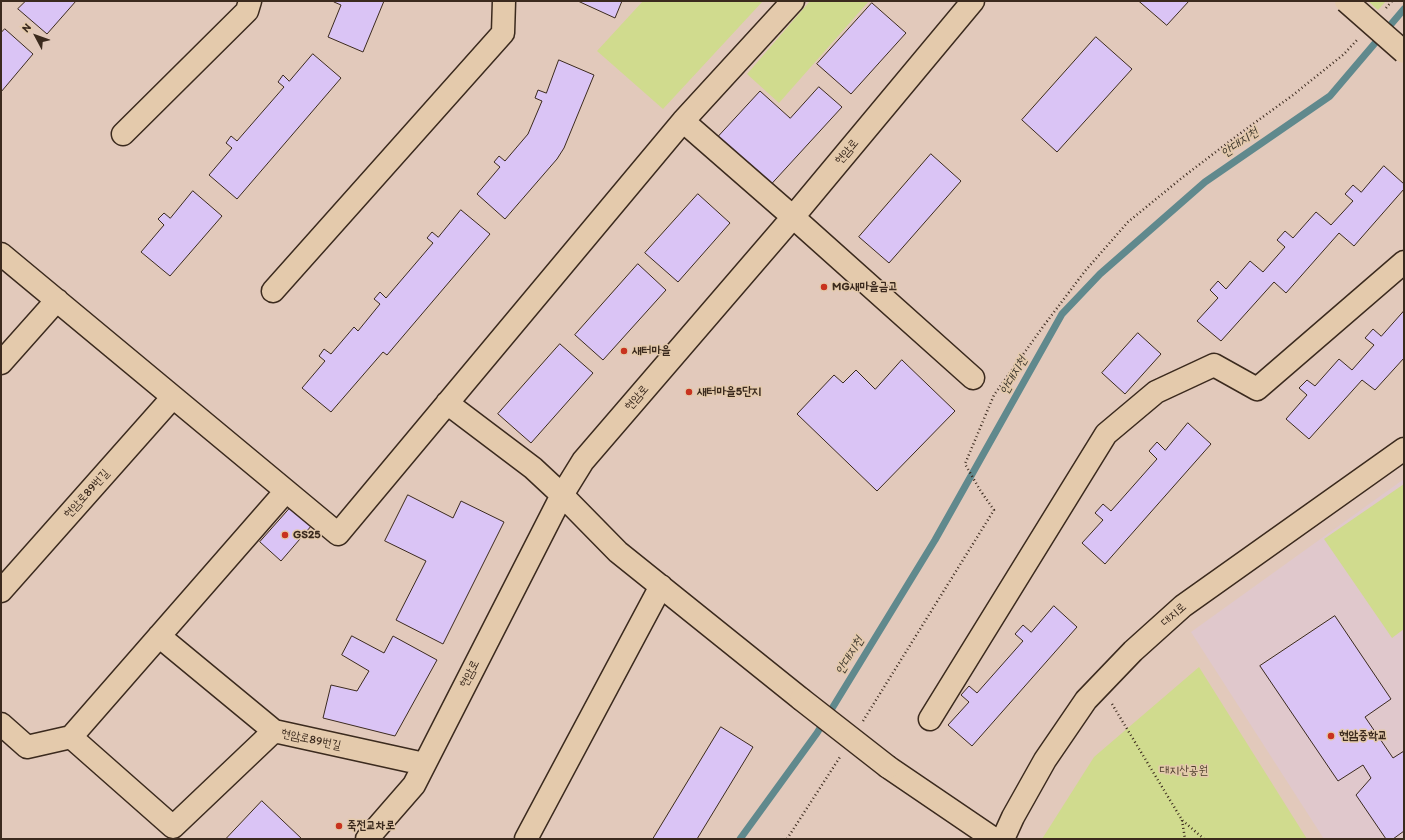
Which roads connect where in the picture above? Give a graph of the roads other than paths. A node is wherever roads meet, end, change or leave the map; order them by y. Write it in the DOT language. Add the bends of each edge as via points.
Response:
graph roads {
  1 [pos="250,1"];
  2 [pos="504,1"];
  3 [pos="793,1"];
  4 [pos="973,1"];
  5 [pos="1346,1"];
  6 [pos="1404,52"];
  7 [pos="683,122"];
  8 [pos="123,134"];
  9 [pos="793,217"];
  10 [pos="1,254"];
  11 [pos="1404,262"];
  12 [pos="273,291"];
  13 [pos="57,300"];
  14 [pos="1,363"];
  15 [pos="973,378"];
  16 [pos="173,398"];
  17 [pos="448,403"];
  18 [pos="1404,449"];
  19 [pos="286,491"];
  20 [pos="562,495"];
  21 [pos="661,586"];
  22 [pos="1,591"];
  23 [pos="159,636"];
  24 [pos="930,718"];
  25 [pos="1,724"];
  26 [pos="274,731"];
  27 [pos="71,737"];
  28 [pos="424,764"];
  29 [pos="367,839"];
  30 [pos="526,839"];
  31 [pos="994,839"];
  32 [pos="1003,839"];
  1 -- 8 [label="street" via="247,11"];
  2 -- 12 [label="street" via="503,33"];
  3 -- 7 [label="street"];
  4 -- 9 [label="street, 현암로"];
  5 -- 6 [label="street, bridge"];
  7 -- 9 [label="street"];
  7 -- 17 [label="street"];
  9 -- 15 [label="street"];
  9 -- 20 [label="street, 현암로" via="583,461"];
  10 -- 13 [label="street"];
  11 -- 24 [label="street" via="1257,389 1214,364 1156,392 1106,434"];
  13 -- 14 [label="street"];
  13 -- 16 [label="street"];
  16 -- 19 [label="street"];
  16 -- 22 [label="street, 현암로89번길"];
  17 -- 19 [label="street" via="338,534"];
  17 -- 20 [label="street" via="533,468"];
  18 -- 32 [label="street, 대지로" via="1184,606 1133,651 1086,700 1045,760"];
  19 -- 23 [label="street"];
  20 -- 21 [label="street" via="618,552"];
  20 -- 28 [label="street, 현암로"];
  21 -- 30 [label="street"];
  21 -- 31 [label="street, bridge" via="888,767"];
  23 -- 26 [label="street, 현암로89번길"];
  23 -- 27 [label="street"];
  25 -- 27 [label="street" via="27,747"];
  26 -- 27 [label="street" via="173,827"];
  26 -- 28 [label="street, 현암로89번길"];
  28 -- 29 [label="street, 현암로" via="414,784"];
}
